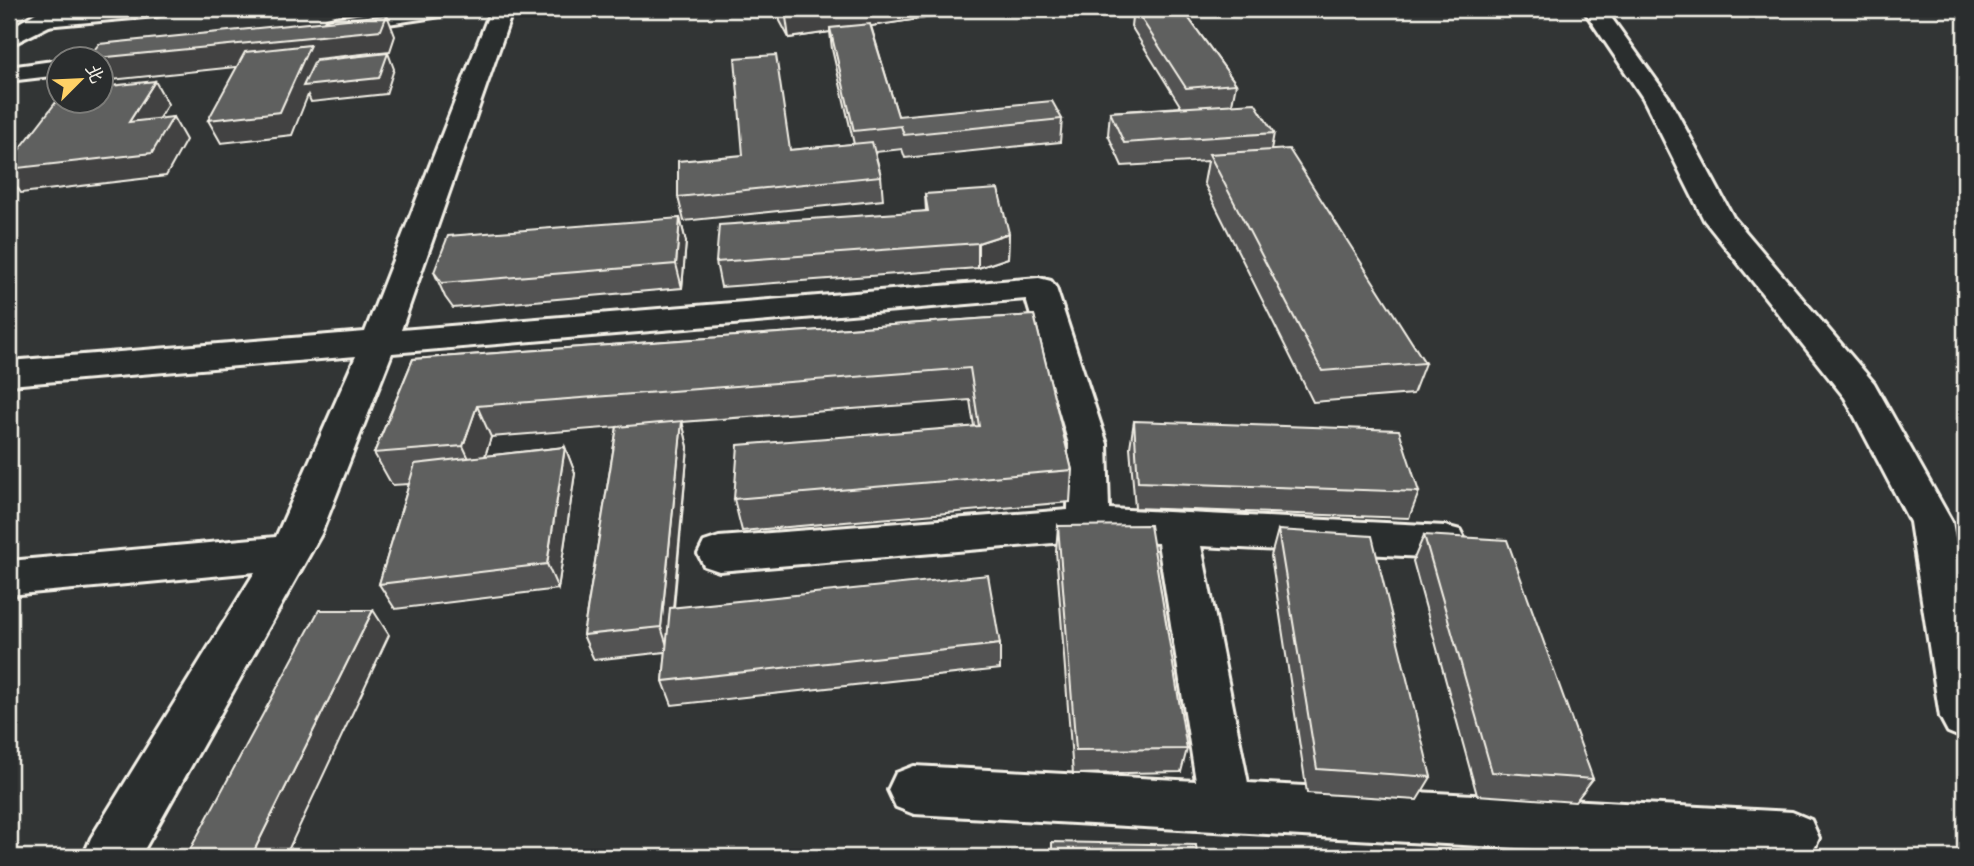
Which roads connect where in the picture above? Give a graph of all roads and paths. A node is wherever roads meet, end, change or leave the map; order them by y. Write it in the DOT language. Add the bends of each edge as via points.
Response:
graph roads {
  1 [pos="156,9"];
  2 [pos="441,9"];
  3 [pos="502,9"];
  4 [pos="1594,9"];
  5 [pos="50,14"];
  6 [pos="319,27"];
  7 [pos="9,39"];
  8 [pos="46,69"];
  9 [pos="9,74"];
  10 [pos="379,342"];
  11 [pos="9,373"];
  12 [pos="1088,524"];
  13 [pos="1177,529"];
  14 [pos="1445,542"];
  15 [pos="290,552"];
  16 [pos="719,554"];
  17 [pos="9,578"];
  18 [pos="1965,717"];
  19 [pos="914,790"];
  20 [pos="1226,807"];
  21 [pos="1792,838"];
  22 [pos="110,857"];
  1 -- 5 [label="main road"];
  2 -- 6 [label="main road"];
  3 -- 10 [label="main road"];
  4 -- 18 [label="main road" via="1656,98 1719,220 1861,392 1930,522"];
  5 -- 7 [label="main road"];
  8 -- 9 [label="main road"];
  10 -- 11 [label="main road"];
  10 -- 12 [label="main road" via="1039,288 1088,444"];
  10 -- 15 [label="main road"];
  12 -- 13 [label="main road"];
  12 -- 16 [label="main road"];
  13 -- 14 [label="main road"];
  13 -- 20 [label="main road"];
  15 -- 17 [label="main road"];
  15 -- 22 [label="main road"];
  19 -- 20 [label="main road"];
  20 -- 21 [label="main road"];
}
